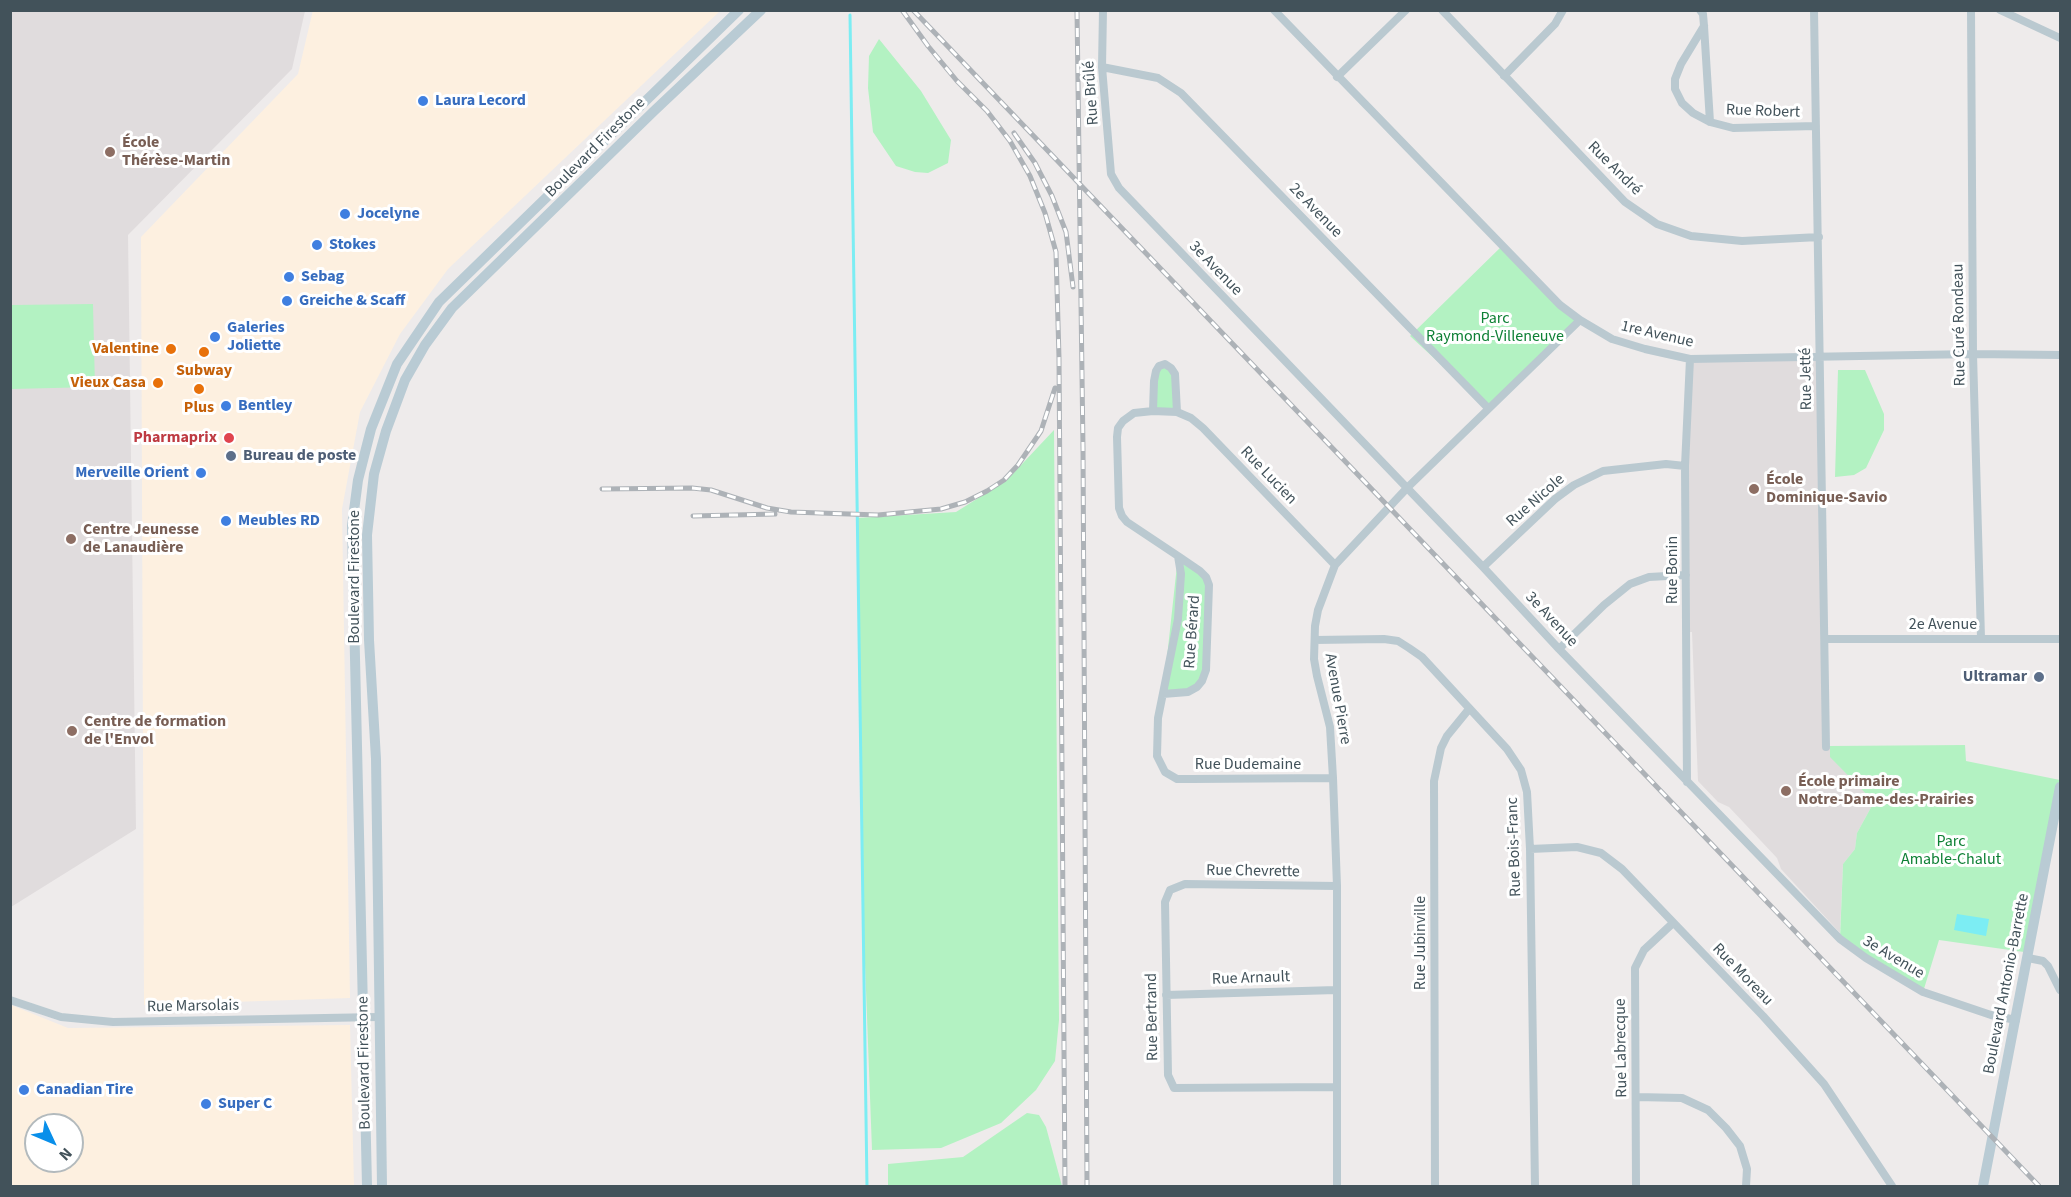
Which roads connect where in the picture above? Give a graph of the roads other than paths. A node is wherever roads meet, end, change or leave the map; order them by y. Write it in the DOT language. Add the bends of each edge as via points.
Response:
graph roads {
  1 [pos="739,10"];
  2 [pos="760,10"];
  3 [pos="1103,10"];
  4 [pos="1274,10"];
  5 [pos="1406,10"];
  6 [pos="1442,10"];
  7 [pos="1563,10"];
  8 [pos="1700,10"];
  9 [pos="1814,10"];
  10 [pos="1971,10"];
  11 [pos="2000,10"];
  12 [pos="2010,13"];
  13 [pos="1704,26"];
  14 [pos="2061,38"];
  15 [pos="1102,67"];
  16 [pos="1504,76"];
  17 [pos="1337,77"];
  18 [pos="1710,122"];
  19 [pos="1816,126"];
  20 [pos="1111,174"];
  21 [pos="1819,237"];
  22 [pos="1580,320"];
  23 [pos="1973,354"];
  24 [pos="2061,355"];
  25 [pos="1821,356"];
  26 [pos="1690,358"];
  27 [pos="1488,408"];
  28 [pos="1153,411"];
  29 [pos="1177,412"];
  30 [pos="1685,466"];
  31 [pos="1407,488"];
  32 [pos="1179,556"];
  33 [pos="1335,566"];
  34 [pos="1483,567"];
  35 [pos="1686,575"];
  36 [pos="1981,638"];
  37 [pos="1825,639"];
  38 [pos="2061,639"];
  39 [pos="1315,640"];
  40 [pos="1559,649"];
  41 [pos="1163,694"];
  42 [pos="1469,709"];
  43 [pos="1826,747"];
  44 [pos="1165,772"];
  45 [pos="1333,778"];
  46 [pos="1688,782"];
  47 [pos="2061,787"];
  48 [pos="1530,849"];
  49 [pos="1337,886"];
  50 [pos="1170,890"];
  51 [pos="1673,923"];
  52 [pos="2028,958"];
  53 [pos="1336,990"];
  54 [pos="2061,990"];
  55 [pos="1166,995"];
  56 [pos="10,1000"];
  57 [pos="378,1017"];
  58 [pos="364,1018"];
  59 [pos="2016,1020"];
  60 [pos="1337,1087"];
  61 [pos="1637,1097"];
  62 [pos="367,1186"];
  63 [pos="382,1186"];
  64 [pos="1337,1186"];
  65 [pos="1435,1186"];
  66 [pos="1535,1186"];
  67 [pos="1636,1186"];
  68 [pos="1746,1186"];
  69 [pos="1890,1186"];
  70 [pos="1983,1186"];
  1 -- 58 [label="main road, Boulevard Firestone" via="439,302 397,364 371,429 352,526"];
  2 -- 57 [label="main road, Boulevard Firestone" via="452,308 405,380 374,474 367,535 376,759"];
  3 -- 15 [label="street, Rue Brûlé"];
  4 -- 17 [label="street, 1re Avenue"];
  5 -- 17 [label="street"];
  6 -- 16 [label="street, Rue André"];
  7 -- 16 [label="street" via="1555,24"];
  8 -- 13 [label="street, Rue Robert"];
  9 -- 19 [label="street, Rue Jetté"];
  10 -- 23 [label="street, Rue Curé Rondeau"];
  11 -- 12 [label="street"];
  12 -- 14 [label="street"];
  13 -- 18 [label="street, Rue Robert"];
  13 -- 18 [label="street, Rue Robert" via="1681,64 1675,89 1682,103"];
  15 -- 20 [label="street, Rue Brûlé"];
  15 -- 27 [label="street, 2e Avenue" via="1158,78 1181,93"];
  16 -- 21 [label="street, Rue André" via="1625,202 1657,224 1690,236 1742,241"];
  17 -- 22 [label="street, 1re Avenue" via="1560,305"];
  18 -- 19 [label="street, Rue Robert" via="1733,128"];
  19 -- 21 [label="street, Rue Jetté"];
  20 -- 31 [label="street, 3e Avenue" via="1119,188"];
  21 -- 25 [label="street, Rue Jetté"];
  22 -- 26 [label="street, 1re Avenue" via="1612,339"];
  22 -- 27 [label="street, Avenue Pierre"];
  23 -- 24 [label="street, 1re Avenue"];
  23 -- 25 [label="street, 1re Avenue"];
  23 -- 36 [label="street, Rue Curé Rondeau"];
  25 -- 26 [label="street, 1re Avenue"];
  25 -- 37 [label="street, Rue Jetté"];
  26 -- 30 [label="street, Rue Bonin"];
  27 -- 31 [label="street, Avenue Pierre"];
  28 -- 29 [label="street, Rue Lucien"];
  28 -- 29 [label="street" via="1156,371 1165,364 1175,374"];
  28 -- 32 [label="street, Rue Bérard" via="1134,413 1118,428 1119,508 1127,522"];
  29 -- 33 [label="street, Rue Lucien" via="1203,428"];
  30 -- 34 [label="street, Rue Nicole" via="1666,464 1603,471 1574,485"];
  30 -- 35 [label="street, Rue Bonin"];
  31 -- 33 [label="street, Avenue Pierre"];
  31 -- 34 [label="street, 3e Avenue"];
  32 -- 41 [label="street, Rue Bérard" via="1178,619"];
  32 -- 41 [label="street, Rue Bérard" via="1200,571 1209,585 1206,670 1197,687 1188,692"];
  33 -- 39 [label="street, Avenue Pierre" via="1318,610"];
  34 -- 40 [label="street, 3e Avenue"];
  35 -- 40 [label="street" via="1649,577 1630,584"];
  35 -- 46 [label="street, Rue Bonin"];
  36 -- 37 [label="street, 2e Avenue"];
  36 -- 38 [label="street, 2e Avenue"];
  37 -- 43 [label="street, Rue Jetté"];
  39 -- 42 [label="street, Rue Bois-Franc" via="1398,641 1422,657"];
  39 -- 45 [label="street, Avenue Pierre" via="1314,659 1330,727"];
  40 -- 46 [label="street, 3e Avenue"];
  41 -- 44 [label="street, Rue Bérard" via="1157,756"];
  42 -- 48 [label="street, Rue Bois-Franc" via="1521,770 1527,792"];
  42 -- 65 [label="street, Rue Jubinville" via="1447,735 1434,781"];
  44 -- 45 [label="street, Rue Dudemaine" via="1192,779"];
  45 -- 49 [label="street, Avenue Pierre"];
  46 -- 59 [label="street, 3e Avenue" via="1851,948 1923,992"];
  47 -- 52 [label="main road, Boulevard Antonio-Barrette"];
  48 -- 51 [label="street, Rue Moreau" via="1577,847 1601,853 1622,869"];
  48 -- 66 [label="street, Rue Bois-Franc"];
  49 -- 50 [label="street, Rue Chevrette" via="1185,885"];
  49 -- 53 [label="street, Avenue Pierre"];
  50 -- 55 [label="street, Rue Bertrand" via="1165,902"];
  51 -- 61 [label="street, Rue Labrecque" via="1644,950 1635,968"];
  51 -- 69 [label="street, Rue Moreau" via="1824,1084"];
  52 -- 54 [label="street" via="2043,961"];
  52 -- 59 [label="main road, Boulevard Antonio-Barrette"];
  53 -- 55 [label="street, Rue Arnault"];
  53 -- 60 [label="street, Avenue Pierre"];
  55 -- 60 [label="street, Rue Bertrand" via="1168,1075 1174,1088"];
  56 -- 58 [label="street, Rue Marsolais" via="61,1017 113,1022"];
  57 -- 58 [label="street, Rue Marsolais"];
  57 -- 63 [label="main road, Boulevard Firestone"];
  58 -- 62 [label="main road, Boulevard Firestone"];
  59 -- 70 [label="main road, Boulevard Antonio-Barrette"];
  60 -- 64 [label="street, Avenue Pierre"];
  61 -- 67 [label="street, Rue Labrecque"];
  61 -- 68 [label="street" via="1682,1098 1708,1110 1740,1146 1747,1168"];
}
